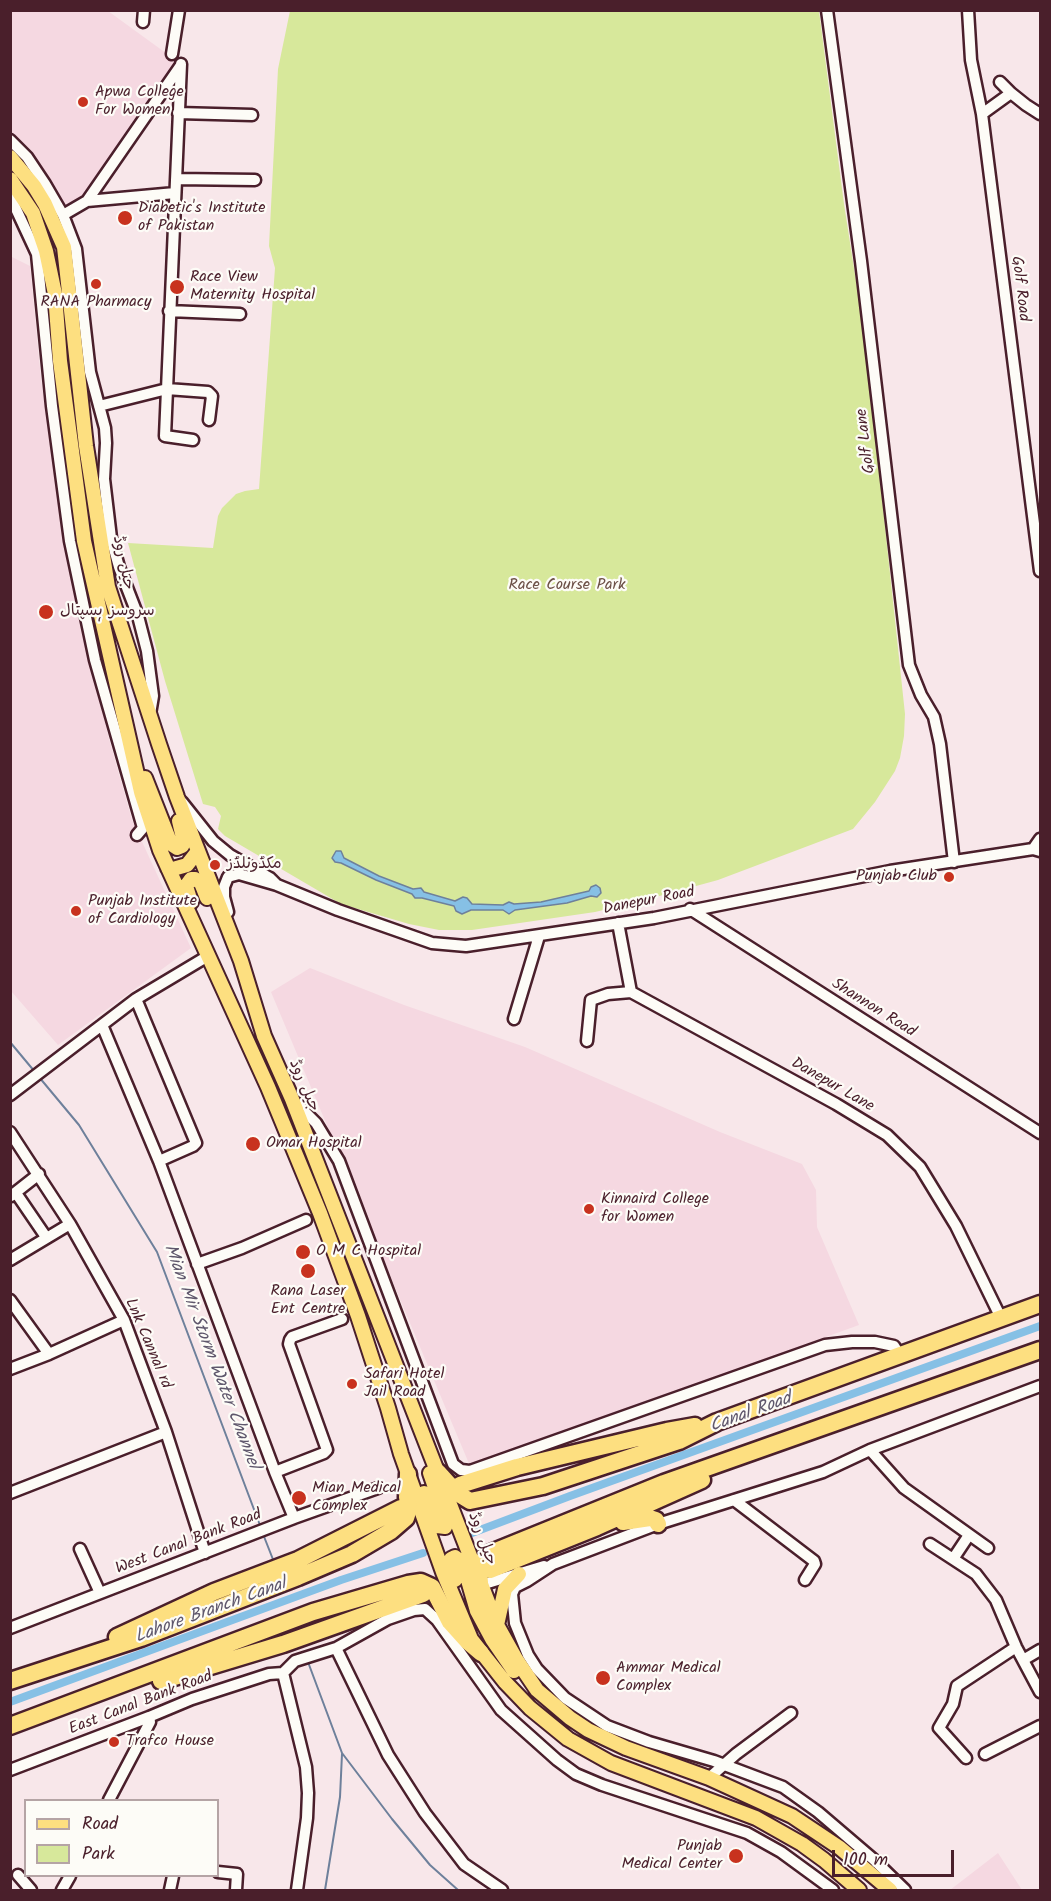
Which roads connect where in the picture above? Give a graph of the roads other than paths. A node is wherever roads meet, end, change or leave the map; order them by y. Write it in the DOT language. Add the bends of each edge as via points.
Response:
graph roads {
  1 [pos="144,10"];
  2 [pos="179,10"];
  3 [pos="827,10"];
  4 [pos="968,10"];
  5 [pos="143,22"];
  6 [pos="172,54"];
  7 [pos="1000,82"];
  8 [pos="1011,93"];
  9 [pos="178,113"];
  10 [pos="982,114"];
  11 [pos="1041,114"];
  12 [pos="252,115"];
  13 [pos="10,140"];
  14 [pos="10,157"];
  15 [pos="10,179"];
  16 [pos="176,179"];
  17 [pos="255,180"];
  18 [pos="176,193"];
  19 [pos="10,196"];
  20 [pos="87,201"];
  21 [pos="63,215"];
  22 [pos="169,310"];
  23 [pos="240,314"];
  24 [pos="167,389"];
  25 [pos="81,400"];
  26 [pos="98,402"];
  27 [pos="209,420"];
  28 [pos="193,440"];
  29 [pos="1041,571"];
  30 [pos="150,716"];
  31 [pos="129,738"];
  32 [pos="159,744"];
  33 [pos="177,797"];
  34 [pos="137,835"];
  35 [pos="1041,839"];
  36 [pos="1037,850"];
  37 [pos="198,851"];
  38 [pos="954,862"];
  39 [pos="168,868"];
  40 [pos="277,885"];
  41 [pos="690,909"];
  42 [pos="618,923"];
  43 [pos="539,936"];
  44 [pos="208,956"];
  45 [pos="241,961"];
  46 [pos="631,992"];
  47 [pos="136,999"];
  48 [pos="514,1019"];
  49 [pos="102,1025"];
  50 [pos="264,1036"];
  51 [pos="587,1041"];
  52 [pos="10,1095"];
  53 [pos="292,1099"];
  54 [pos="10,1132"];
  55 [pos="1041,1133"];
  56 [pos="159,1161"];
  57 [pos="39,1174"];
  58 [pos="13,1195"];
  59 [pos="306,1221"];
  60 [pos="70,1224"];
  61 [pos="46,1237"];
  62 [pos="12,1256"];
  63 [pos="197,1264"];
  64 [pos="10,1300"];
  65 [pos="1041,1304"];
  66 [pos="1001,1318"];
  67 [pos="342,1319"];
  68 [pos="124,1320"];
  69 [pos="1041,1350"];
  70 [pos="49,1354"];
  71 [pos="899,1354"];
  72 [pos="10,1369"];
  73 [pos="1041,1386"];
  74 [pos="388,1408"];
  75 [pos="717,1422"];
  76 [pos="166,1432"];
  77 [pos="423,1432"];
  78 [pos="790,1439"];
  79 [pos="870,1450"];
  80 [pos="275,1472"];
  81 [pos="438,1472"];
  82 [pos="408,1474"];
  83 [pos="460,1485"];
  84 [pos="378,1488"];
  85 [pos="10,1493"];
  86 [pos="734,1500"];
  87 [pos="401,1508"];
  88 [pos="294,1518"];
  89 [pos="658,1524"];
  90 [pos="597,1527"];
  91 [pos="969,1535"];
  92 [pos="930,1544"];
  93 [pos="988,1548"];
  94 [pos="80,1549"];
  95 [pos="205,1553"];
  96 [pos="953,1560"];
  97 [pos="553,1564"];
  98 [pos="519,1574"];
  99 [pos="484,1579"];
  100 [pos="805,1580"];
  101 [pos="100,1593"];
  102 [pos="424,1601"];
  103 [pos="498,1625"];
  104 [pos="10,1628"];
  105 [pos="471,1639"];
  106 [pos="1016,1647"];
  107 [pos="331,1649"];
  108 [pos="1041,1650"];
  109 [pos="481,1653"];
  110 [pos="74,1659"];
  111 [pos="1023,1660"];
  112 [pos="283,1673"];
  113 [pos="10,1681"];
  114 [pos="537,1690"];
  115 [pos="1040,1691"];
  116 [pos="82,1700"];
  117 [pos="791,1713"];
  118 [pos="149,1717"];
  119 [pos="10,1726"];
  120 [pos="1041,1726"];
  121 [pos="985,1754"];
  122 [pos="966,1758"];
  123 [pos="724,1764"];
  124 [pos="10,1770"];
  125 [pos="709,1778"];
  126 [pos="110,1799"];
  127 [pos="756,1818"];
  128 [pos="747,1833"];
  129 [pos="219,1872"];
  130 [pos="18,1875"];
  131 [pos="31,1890"];
  132 [pos="236,1890"];
  133 [pos="297,1890"];
  134 [pos="502,1890"];
  135 [pos="832,1890"];
  136 [pos="860,1890"];
  137 [pos="890,1890"];
  138 [pos="905,1890"];
  1 -- 5 [label="street"];
  2 -- 6 [label="street"];
  3 -- 38 [label="street, Golf Lane" via="909,665 934,717"];
  4 -- 10 [label="street, Golf Road"];
  7 -- 8 [label="street"];
  8 -- 10 [label="street"];
  8 -- 11 [label="street"];
  9 -- 12 [label="street"];
  9 -- 16 [label="street"];
  9 -- 20 [label="street" via="181,64"];
  10 -- 29 [label="street, Golf Road"];
  13 -- 21 [label="street" via="27,157"];
  14 -- 25 [label="main road, جیل روڈ" via="45,204 64,247"];
  15 -- 31 [label="main road, جیل روڈ" via="33,213 46,251 55,294 84,541"];
  16 -- 17 [label="street"];
  16 -- 18 [label="street"];
  18 -- 20 [label="street"];
  18 -- 22 [label="street"];
  19 -- 34 [label="street" via="37,254 70,541 95,660 143,828"];
  20 -- 21 [label="street"];
  21 -- 26 [label="street" via="76,249 90,372"];
  22 -- 23 [label="street"];
  22 -- 24 [label="street"];
  24 -- 26 [label="street"];
  24 -- 27 [label="street" via="211,393"];
  24 -- 28 [label="street" via="165,436"];
  25 -- 26 [label="street"];
  25 -- 30 [label="main road, جیل روڈ" via="108,587"];
  26 -- 30 [label="street" via="106,443 104,479 111,538 147,651 153,696"];
  30 -- 32 [label="main road, جیل روڈ"];
  31 -- 32 [label="main road" via="171,844 177,848 183,844 183,838"];
  31 -- 39 [label="main road, جیل روڈ" via="141,792"];
  32 -- 33 [label="main road, جیل روڈ"];
  33 -- 37 [label="main road, جیل روڈ"];
  33 -- 40 [label="street, Danepur Road" via="213,841"];
  35 -- 36 [label="street"];
  36 -- 38 [label="street, Danepur Road"];
  37 -- 39 [label="main road" via="187,866"];
  37 -- 45 [label="main road, جیل روڈ"];
  38 -- 41 [label="street, Danepur Road"];
  39 -- 44 [label="main road, جیل روڈ"];
  40 -- 43 [label="street, Danepur Road" via="432,942 466,946"];
  40 -- 45 [label="street, Danepur Road" via="239,874 228,878 224,897"];
  41 -- 42 [label="street, Danepur Road"];
  41 -- 55 [label="street, Shannon Road"];
  42 -- 43 [label="street, Danepur Road"];
  42 -- 46 [label="street"];
  43 -- 48 [label="street"];
  44 -- 47 [label="street"];
  44 -- 50 [label="main road" via="186,886 191,879 201,883"];
  44 -- 74 [label="main road, جیل روڈ" via="290,1138 358,1316"];
  45 -- 50 [label="main road, جیل روڈ"];
  46 -- 51 [label="street" via="591,1000"];
  46 -- 66 [label="street, Danepur Lane" via="886,1134 920,1167 956,1226"];
  47 -- 49 [label="street"];
  47 -- 56 [label="street" via="196,1143"];
  49 -- 52 [label="street"];
  49 -- 56 [label="street"];
  50 -- 53 [label="main road, جیل روڈ"];
  53 -- 71 [label="street" via="316,1123 339,1161 453,1464 461,1470 470,1471 825,1345 875,1342 894,1346"];
  53 -- 77 [label="main road, جیل روڈ"];
  54 -- 57 [label="street, Lnk Cannal rd"];
  56 -- 63 [label="street"];
  57 -- 58 [label="street"];
  57 -- 60 [label="street, Lnk Cannal rd"];
  58 -- 61 [label="street"];
  59 -- 63 [label="street"];
  60 -- 61 [label="street"];
  60 -- 68 [label="street, Lnk Cannal rd"];
  61 -- 62 [label="street"];
  63 -- 80 [label="street"];
  64 -- 70 [label="street"];
  65 -- 66 [label="highway"];
  66 -- 71 [label="highway"];
  67 -- 80 [label="street" via="290,1340 327,1450"];
  68 -- 70 [label="street"];
  68 -- 76 [label="street, Lnk Cannal rd"];
  69 -- 78 [label="highway"];
  70 -- 72 [label="street"];
  71 -- 75 [label="highway"];
  73 -- 79 [label="street"];
  74 -- 77 [label="main road" via="408,1446 437,1526 442,1528 447,1522 423,1449"];
  74 -- 82 [label="main road, جیل روڈ"];
  75 -- 81 [label="highway" via="678,1441 607,1466 482,1500 466,1500"];
  75 -- 83 [label="highway" via="517,1467"];
  76 -- 85 [label="street"];
  76 -- 95 [label="street, Lnk Cannal rd"];
  77 -- 81 [label="main road, جیل روڈ"];
  78 -- 90 [label="highway"];
  78 -- 99 [label="highway" via="664,1483 491,1553 479,1570"];
  79 -- 86 [label="street" via="823,1472"];
  79 -- 91 [label="street" via="904,1488"];
  80 -- 88 [label="street"];
  81 -- 99 [label="main road, جیل روڈ"];
  82 -- 105 [label="main road, جیل روڈ" via="442,1572"];
  82 -- 110 [label="highway" via="406,1518 352,1554 141,1638"];
  84 -- 88 [label="street, West Canal Bank Road"];
  86 -- 89 [label="street"];
  86 -- 100 [label="street" via="814,1561 816,1564"];
  87 -- 110 [label="highway" via="298,1560 154,1619"];
  88 -- 95 [label="street, West Canal Bank Road"];
  89 -- 90 [label="highway" via="650,1518"];
  89 -- 97 [label="street"];
  90 -- 99 [label="highway"];
  91 -- 93 [label="street"];
  91 -- 96 [label="street"];
  92 -- 96 [label="street"];
  94 -- 101 [label="street"];
  95 -- 101 [label="street, West Canal Bank Road"];
  96 -- 106 [label="street" via="976,1574 996,1600"];
  97 -- 98 [label="street"];
  97 -- 123 [label="street" via="516,1587 512,1594 515,1623 537,1669 565,1698 607,1726"];
  98 -- 99 [label="street"];
  98 -- 103 [label="main road" via="505,1589"];
  99 -- 103 [label="main road, جیل روڈ"];
  101 -- 104 [label="street, West Canal Bank Road"];
  102 -- 107 [label="street" via="414,1610"];
  102 -- 116 [label="highway" via="124,1692"];
  102 -- 128 [label="street" via="501,1710 576,1774"];
  103 -- 114 [label="main road, جیل روڈ"];
  105 -- 109 [label="main road, جیل روڈ"];
  105 -- 114 [label="main road" via="466,1610 449,1564 455,1557 462,1563 477,1611 492,1639 515,1672"];
  106 -- 111 [label="street"];
  106 -- 122 [label="street" via="957,1686 953,1704 939,1728"];
  107 -- 112 [label="street" via="300,1659"];
  107 -- 134 [label="street" via="388,1755 425,1813 464,1863"];
  108 -- 111 [label="street"];
  109 -- 116 [label="highway" via="450,1622 432,1587 421,1582 313,1612"];
  109 -- 127 [label="main road, جیل روڈ" via="530,1708 589,1752 649,1779"];
  110 -- 113 [label="highway"];
  111 -- 115 [label="street"];
  112 -- 118 [label="street, East Canal Bank Road" via="192,1699"];
  112 -- 133 [label="street" via="306,1767 308,1792"];
  114 -- 125 [label="main road, جیل روڈ" via="570,1718 609,1740"];
  116 -- 119 [label="highway"];
  117 -- 123 [label="street"];
  118 -- 124 [label="street, East Canal Bank Road"];
  118 -- 126 [label="street" via="150,1722"];
  120 -- 121 [label="street"];
  123 -- 125 [label="street"];
  123 -- 138 [label="street" via="783,1787 873,1858"];
  125 -- 137 [label="main road, جیل روڈ" via="765,1802 817,1831"];
  127 -- 128 [label="street"];
  127 -- 136 [label="main road, جیل روڈ" via="816,1855"];
  128 -- 135 [label="street" via="781,1852"];
  129 -- 132 [label="street" via="237,1874"];
  130 -- 131 [label="street"];
}
